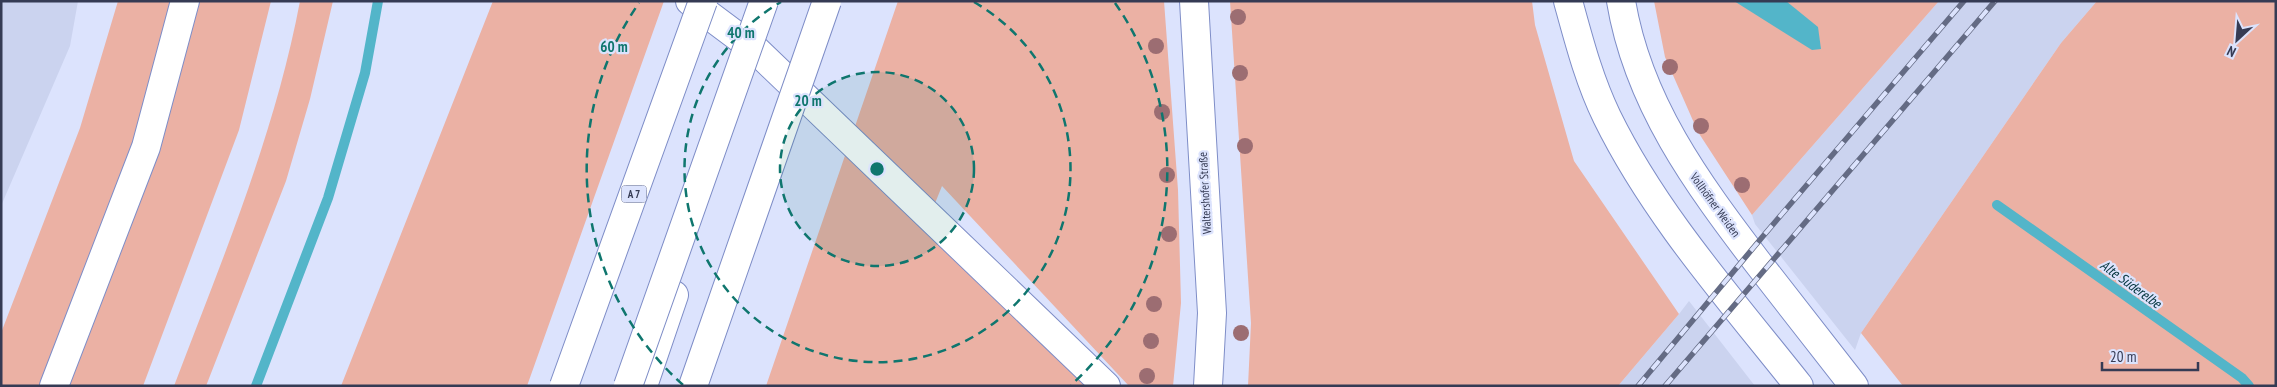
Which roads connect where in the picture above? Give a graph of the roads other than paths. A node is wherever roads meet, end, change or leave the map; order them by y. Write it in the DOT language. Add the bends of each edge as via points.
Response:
graph roads {
  1 [pos="185,1"];
  2 [pos="690,1"];
  3 [pos="703,1"];
  4 [pos="764,1"];
  5 [pos="777,1"];
  6 [pos="827,1"];
  7 [pos="1194,1"];
  8 [pos="1568,1"];
  9 [pos="1621,1"];
  10 [pos="757,50"];
  11 [pos="54,386"];
  12 [pos="564,386"];
  13 [pos="628,386"];
  14 [pos="644,386"];
  15 [pos="693,386"];
  16 [pos="1106,386"];
  17 [pos="1208,386"];
  18 [pos="1799,386"];
  19 [pos="1854,386"];
  1 -- 11 [label="main road" via="146,147"];
  2 -- 10 [label="main road"];
  3 -- 12 [label="main road, A 7, bridge"];
  4 -- 13 [label="main road, bridge"];
  5 -- 10 [label="main road"];
  6 -- 15 [label="main road, bridge"];
  7 -- 17 [label="main road, Waltershofer Straße" via="1212,313"];
  8 -- 18 [label="main road" via="1596,91 1628,156 1664,212"];
  9 -- 19 [label="main road, Vollhöfner Weiden" via="1636,64 1676,150 1713,204"];
  10 -- 14 [label="main road"];
  10 -- 16 [label="main road"];
}
